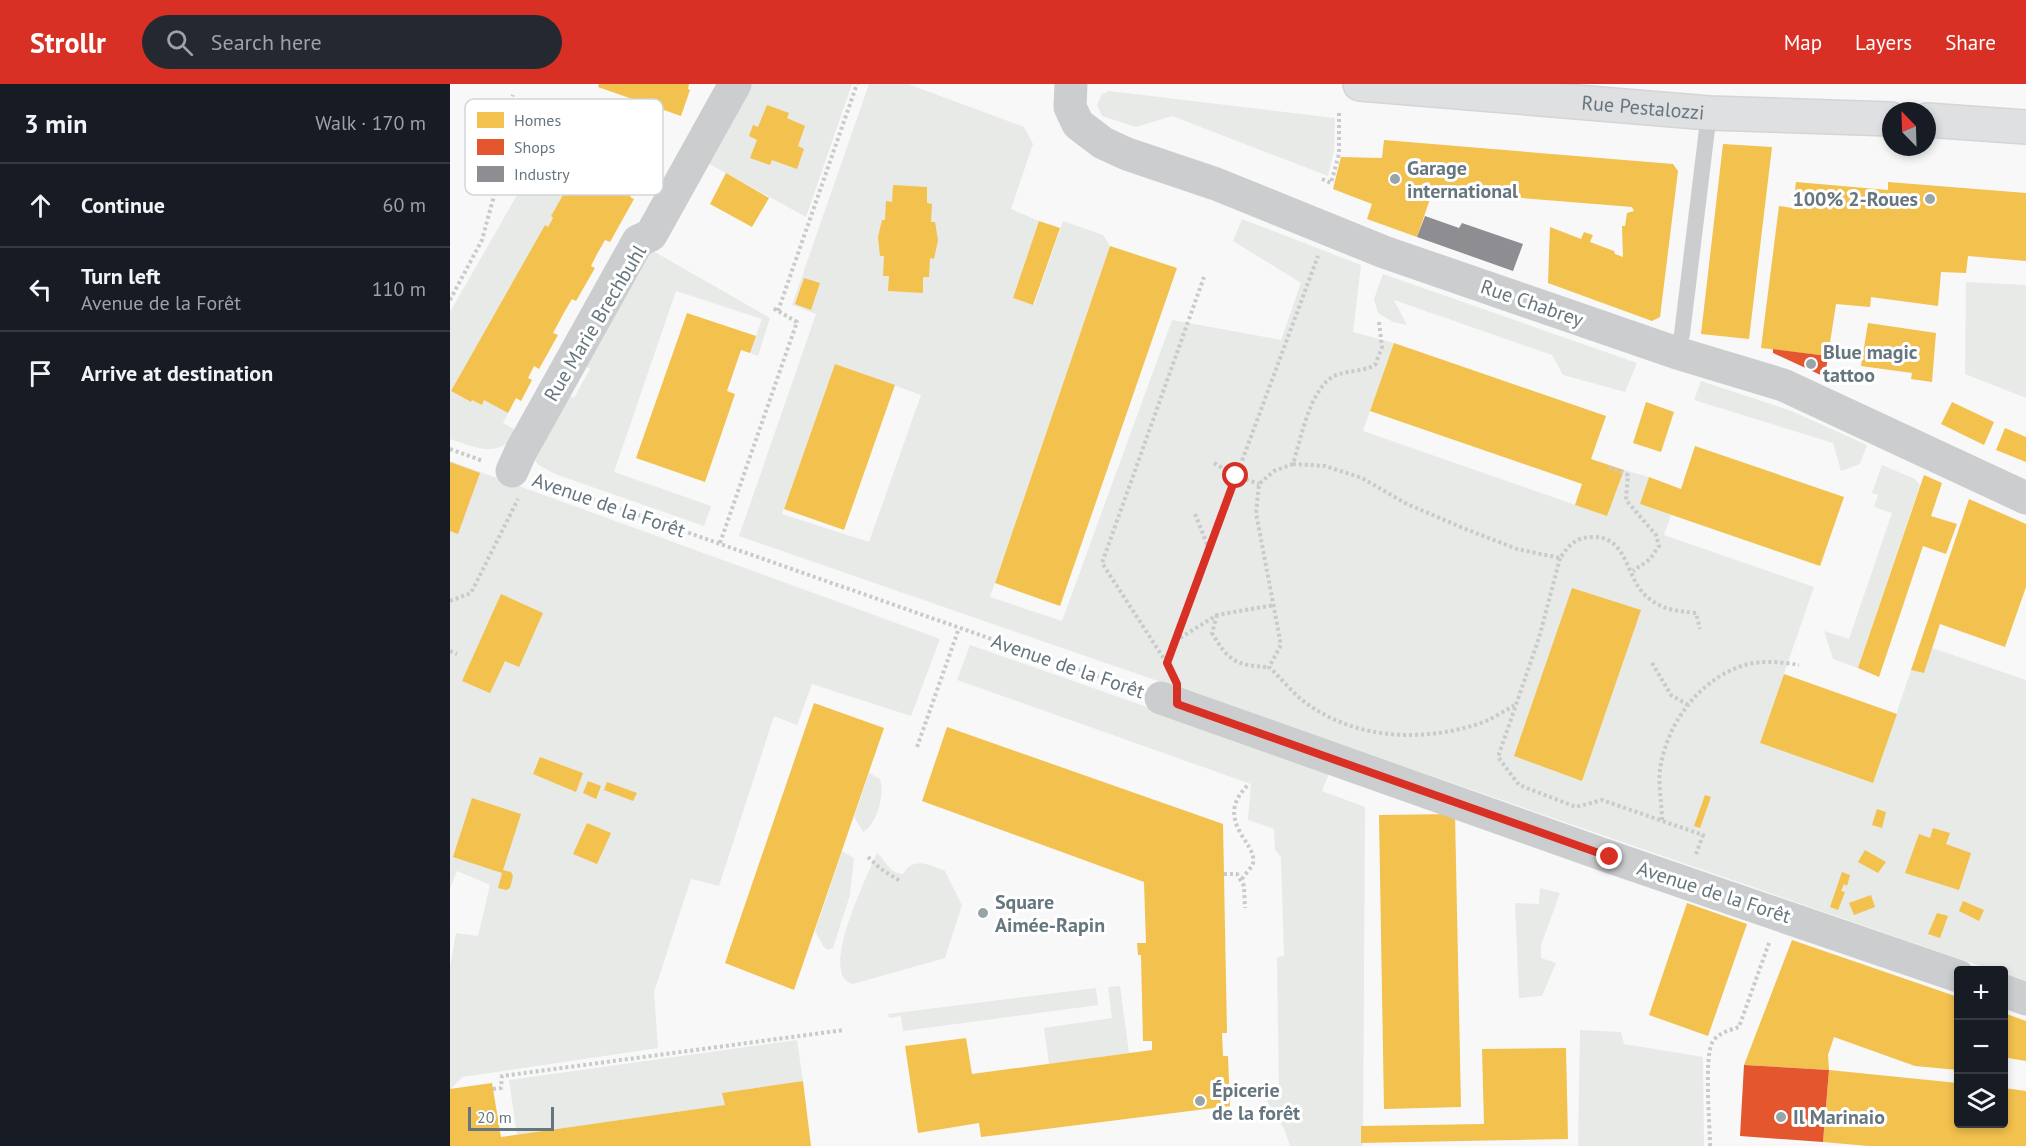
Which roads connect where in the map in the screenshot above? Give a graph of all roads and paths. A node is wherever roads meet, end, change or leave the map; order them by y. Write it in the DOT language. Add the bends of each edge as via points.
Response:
graph roads {
  1 [pos="735,84"];
  2 [pos="856,84"];
  3 [pos="1360,84"];
  4 [pos="513,95"];
  5 [pos="1070,96"];
  6 [pos="512,99"];
  7 [pos="1340,112"];
  8 [pos="1709,113"];
  9 [pos="1882,119"];
  10 [pos="1936,120"];
  11 [pos="2024,125"];
  12 [pos="1322,179"];
  13 [pos="494,195"];
  14 [pos="1318,255"];
  15 [pos="1204,277"];
  16 [pos="450,300"];
  17 [pos="773,308"];
  18 [pos="778,311"];
  19 [pos="1379,322"];
  20 [pos="1677,352"];
  21 [pos="450,449"];
  22 [pos="1214,463"];
  23 [pos="1293,464"];
  24 [pos="1609,467"];
  25 [pos="521,474"];
  26 [pos="1236,476"];
  27 [pos="1259,484"];
  28 [pos="2026,498"];
  29 [pos="1195,514"];
  30 [pos="720,543"];
  31 [pos="1209,549"];
  32 [pos="1560,558"];
  33 [pos="1633,571"];
  34 [pos="450,601"];
  35 [pos="1274,605"];
  36 [pos="1217,615"];
  37 [pos="959,628"];
  38 [pos="1700,629"];
  39 [pos="1175,641"];
  40 [pos="450,651"];
  41 [pos="457,654"];
  42 [pos="1167,663"];
  43 [pos="1652,663"];
  44 [pos="1799,665"];
  45 [pos="1269,667"];
  46 [pos="1169,701"];
  47 [pos="1515,705"];
  48 [pos="1688,705"];
  49 [pos="917,747"];
  50 [pos="1248,785"];
  51 [pos="1662,820"];
  52 [pos="868,857"];
  53 [pos="1224,874"];
  54 [pos="1242,879"];
  55 [pos="900,881"];
  56 [pos="1685,883"];
  57 [pos="1245,908"];
  58 [pos="1780,913"];
  59 [pos="1954,974"];
  60 [pos="2008,992"];
  61 [pos="2026,999"];
  62 [pos="844,1030"];
  63 [pos="494,1089"];
  64 [pos="1710,1146"];
  1 -- 25 [label="street, Rue Marie Brechbuhl" via="651,235 638,241 520,451"];
  2 -- 18 [label="path"];
  3 -- 8 [label="street, Rue Pestalozzi"];
  4 -- 6 [label="path"];
  5 -- 20 [label="street, Rue Chabrey" via="1073,117 1084,131 1127,154 1216,184 1384,252"];
  7 -- 12 [label="path" via="1339,154 1331,183"];
  8 -- 9 [label="street, Rue Pestalozzi"];
  8 -- 20 [label="lane"];
  10 -- 11 [label="street"];
  13 -- 16 [label="path" via="482,240"];
  14 -- 26 [label="path"];
  15 -- 42 [label="path" via="1102,563"];
  17 -- 18 [label="path"];
  18 -- 30 [label="path" via="797,322"];
  19 -- 23 [label="path" via="1382,347 1375,365 1335,375 1318,389"];
  20 -- 28 [label="street, Rue Chabrey" via="1783,385"];
  21 -- 25 [label="path, Avenue de la Forêt"];
  22 -- 26 [label="path"];
  23 -- 27 [label="path" via="1274,471"];
  23 -- 32 [label="path" via="1325,466 1362,478 1407,504 1463,528 1517,549"];
  24 -- 33 [label="path" via="1628,475 1626,500 1656,535 1659,546 1650,560"];
  25 -- 30 [label="path, Avenue de la Forêt"];
  25 -- 34 [label="path" via="471,593"];
  26 -- 27 [label="path"];
  26 -- 31 [label="path"];
  27 -- 35 [label="path" via="1256,513"];
  29 -- 31 [label="path"];
  30 -- 37 [label="path, Avenue de la Forêt"];
  31 -- 39 [label="path"];
  32 -- 33 [label="path" via="1570,543 1584,537 1602,537 1616,545"];
  32 -- 47 [label="path" via="1539,638"];
  33 -- 38 [label="path" via="1644,594 1665,609 1696,613"];
  35 -- 36 [label="path"];
  35 -- 45 [label="path" via="1281,645"];
  36 -- 39 [label="path"];
  36 -- 45 [label="path" via="1212,633 1224,653 1245,666"];
  37 -- 46 [label="path, Avenue de la Forêt"];
  37 -- 49 [label="path"];
  39 -- 42 [label="path"];
  40 -- 41 [label="path"];
  42 -- 46 [label="path" via="1177,684"];
  43 -- 48 [label="path" via="1671,695"];
  44 -- 48 [label="path" via="1747,664 1716,676"];
  45 -- 47 [label="path" via="1302,699 1340,722 1375,734 1435,735 1481,724"];
  46 -- 56 [label="street, Avenue de la Forêt"];
  47 -- 51 [label="path" via="1497,758 1519,785 1576,807 1602,800"];
  48 -- 51 [label="path" via="1668,737 1660,771"];
  50 -- 54 [label="path" via="1237,798 1236,806 1238,832 1253,854 1253,862"];
  51 -- 56 [label="path" via="1702,835"];
  52 -- 55 [label="path"];
  53 -- 54 [label="path" via="1237,874"];
  54 -- 57 [label="path"];
  56 -- 58 [label="street, Avenue de la Forêt"];
  58 -- 59 [label="street, Avenue de la Forêt"];
  58 -- 64 [label="path" via="1739,1027 1722,1033 1712,1044"];
  60 -- 61 [label="street"];
  62 -- 63 [label="path" via="502,1076 501,1088"];
}
